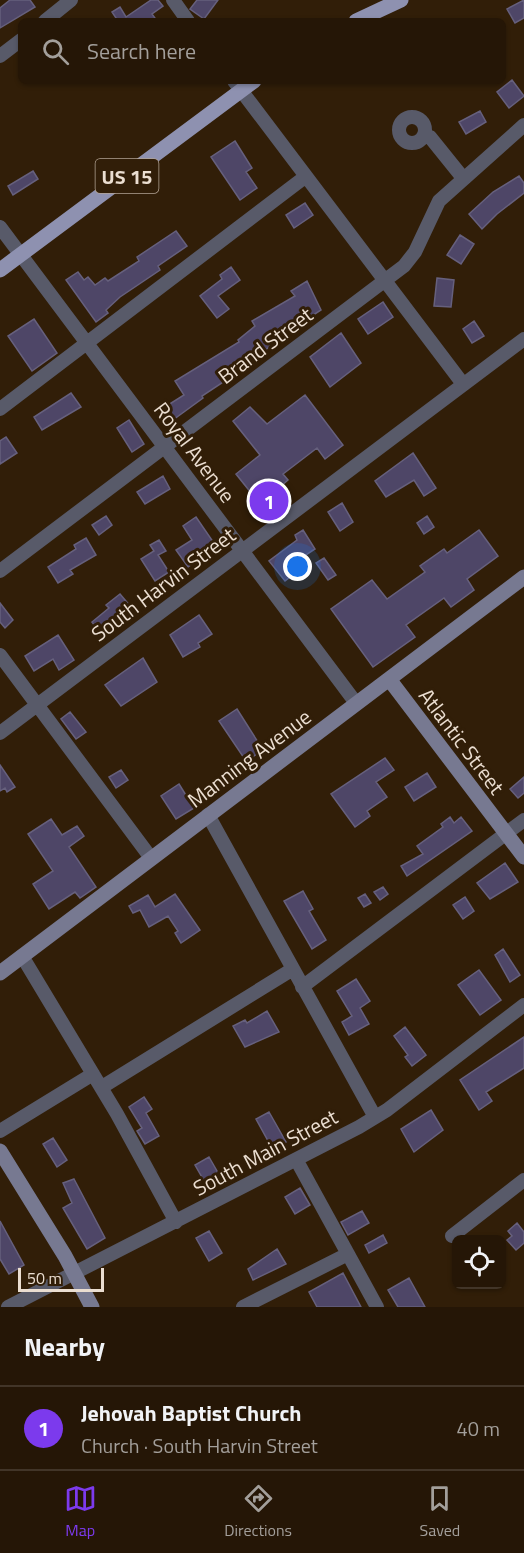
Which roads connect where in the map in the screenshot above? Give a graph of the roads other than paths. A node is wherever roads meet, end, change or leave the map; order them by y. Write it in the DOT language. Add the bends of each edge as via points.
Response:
graph roads {
  1 [pos="71,0"];
  2 [pos="173,0"];
  3 [pos="401,0"];
  4 [pos="49,18"];
  5 [pos="187,18"];
  6 [pos="362,18"];
  7 [pos="18,42"];
  8 [pos="0,56"];
  9 [pos="237,86"];
  10 [pos="524,125"];
  11 [pos="424,135"];
  12 [pos="305,177"];
  13 [pos="463,178"];
  14 [pos="0,226"];
  15 [pos="21,255"];
  16 [pos="0,270"];
  17 [pos="384,281"];
  18 [pos="524,339"];
  19 [pos="87,343"];
  20 [pos="463,384"];
  21 [pos="0,409"];
  22 [pos="165,446"];
  23 [pos="242,550"];
  24 [pos="0,571"];
  25 [pos="524,577"];
  26 [pos="0,656"];
  27 [pos="388,679"];
  28 [pos="356,703"];
  29 [pos="37,705"];
  30 [pos="0,733"];
  31 [pos="208,815"];
  32 [pos="524,820"];
  33 [pos="506,834"];
  34 [pos="151,858"];
  35 [pos="524,858"];
  36 [pos="22,956"];
  37 [pos="293,969"];
  38 [pos="0,973"];
  39 [pos="302,987"];
  40 [pos="524,1005"];
  41 [pos="93,1074"];
  42 [pos="102,1087"];
  43 [pos="375,1117"];
  44 [pos="0,1131"];
  45 [pos="0,1151"];
  46 [pos="297,1161"];
  47 [pos="524,1180"];
  48 [pos="176,1222"];
  49 [pos="453,1235"];
  50 [pos="348,1254"];
  51 [pos="74,1273"];
  52 [pos="8,1307"];
  53 [pos="92,1307"];
  54 [pos="243,1307"];
  55 [pos="377,1307"];
  1 -- 4 [label="street"];
  2 -- 5 [label="street"];
  3 -- 6 [label="main road"];
  7 -- 8 [label="street"];
  9 -- 12 [label="street"];
  9 -- 15 [label="main road, US 15"];
  10 -- 13 [label="street, Brand Street"];
  11 -- 13 [label="street" via="430,137"];
  12 -- 17 [label="street"];
  12 -- 19 [label="street"];
  13 -- 17 [label="street, Brand Street" via="439,201 409,260"];
  14 -- 15 [label="street, Royal Avenue"];
  15 -- 16 [label="main road, US 15"];
  15 -- 19 [label="street, Royal Avenue"];
  17 -- 20 [label="street"];
  17 -- 22 [label="street, Brand Street"];
  18 -- 20 [label="street, South Harvin Street"];
  19 -- 21 [label="street"];
  19 -- 22 [label="street, Royal Avenue"];
  20 -- 23 [label="street, South Harvin Street"];
  22 -- 23 [label="street, Royal Avenue"];
  22 -- 24 [label="street, Brand Street"];
  23 -- 28 [label="street, Royal Avenue"];
  23 -- 29 [label="street, South Harvin Street"];
  25 -- 27 [label="main road, Manning Avenue"];
  26 -- 29 [label="street"];
  27 -- 28 [label="main road, Manning Avenue"];
  27 -- 33 [label="main road, Atlantic Street"];
  28 -- 31 [label="main road, Manning Avenue"];
  29 -- 30 [label="street, South Harvin Street"];
  29 -- 34 [label="street"];
  31 -- 34 [label="main road, Manning Avenue"];
  31 -- 37 [label="street"];
  32 -- 33 [label="street"];
  33 -- 35 [label="main road, Atlantic Street"];
  33 -- 39 [label="street"];
  34 -- 36 [label="main road, Manning Avenue"];
  36 -- 38 [label="main road, Manning Avenue"];
  36 -- 41 [label="street"];
  37 -- 39 [label="street"];
  37 -- 42 [label="street"];
  39 -- 43 [label="street"];
  40 -- 43 [label="street, South Main Street"];
  41 -- 42 [label="street"];
  41 -- 44 [label="street"];
  42 -- 48 [label="street"];
  43 -- 46 [label="street, South Main Street"];
  45 -- 51 [label="main road"];
  46 -- 48 [label="street, South Main Street"];
  46 -- 50 [label="street"];
  47 -- 49 [label="street"];
  48 -- 51 [label="street, South Main Street"];
  50 -- 54 [label="street"];
  50 -- 55 [label="street"];
  51 -- 52 [label="street, South Main Street"];
  51 -- 53 [label="main road"];
}
